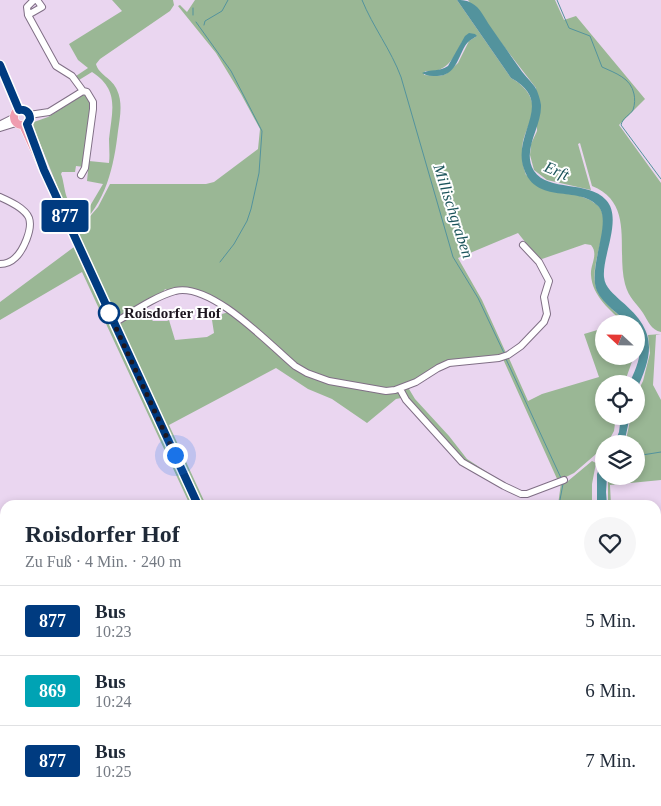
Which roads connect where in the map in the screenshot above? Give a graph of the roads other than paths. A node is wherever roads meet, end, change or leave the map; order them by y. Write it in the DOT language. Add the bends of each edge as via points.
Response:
graph roads {
  1 [pos="36,0"];
  2 [pos="28,15"];
  3 [pos="0,65"];
  4 [pos="83,91"];
  5 [pos="19,110"];
  6 [pos="30,115"];
  7 [pos="20,122"];
  8 [pos="0,124"];
  9 [pos="0,128"];
  10 [pos="81,174"];
  11 [pos="0,197"];
  12 [pos="523,245"];
  13 [pos="0,264"];
  14 [pos="114,323"];
  15 [pos="400,389"];
  16 [pos="564,480"];
  17 [pos="196,500"];
  1 -- 2 [label="street" via="27,7"];
  1 -- 2 [label="street" via="42,7"];
  2 -- 4 [label="street" via="55,64 74,78"];
  3 -- 5 [label="main road"];
  4 -- 6 [label="street" via="49,112"];
  4 -- 10 [label="street" via="87,92 93,105 85,168"];
  5 -- 6 [label="main road" via="26,110"];
  5 -- 7 [label="main road" via="15,113"];
  6 -- 7 [label="main road" via="30,119"];
  7 -- 8 [label="street"];
  7 -- 9 [label="street"];
  7 -- 14 [label="main road"];
  11 -- 13 [label="street" via="24,211 30,224 18,255 12,261"];
  12 -- 15 [label="street" via="539,262 549,284 544,297 547,314 534,334 505,356 449,363"];
  14 -- 15 [label="street" via="166,294 194,291 225,307 307,373 329,381 381,391"];
  14 -- 17 [label="main road"];
  15 -- 16 [label="street" via="459,460 490,479 521,494"];
}
